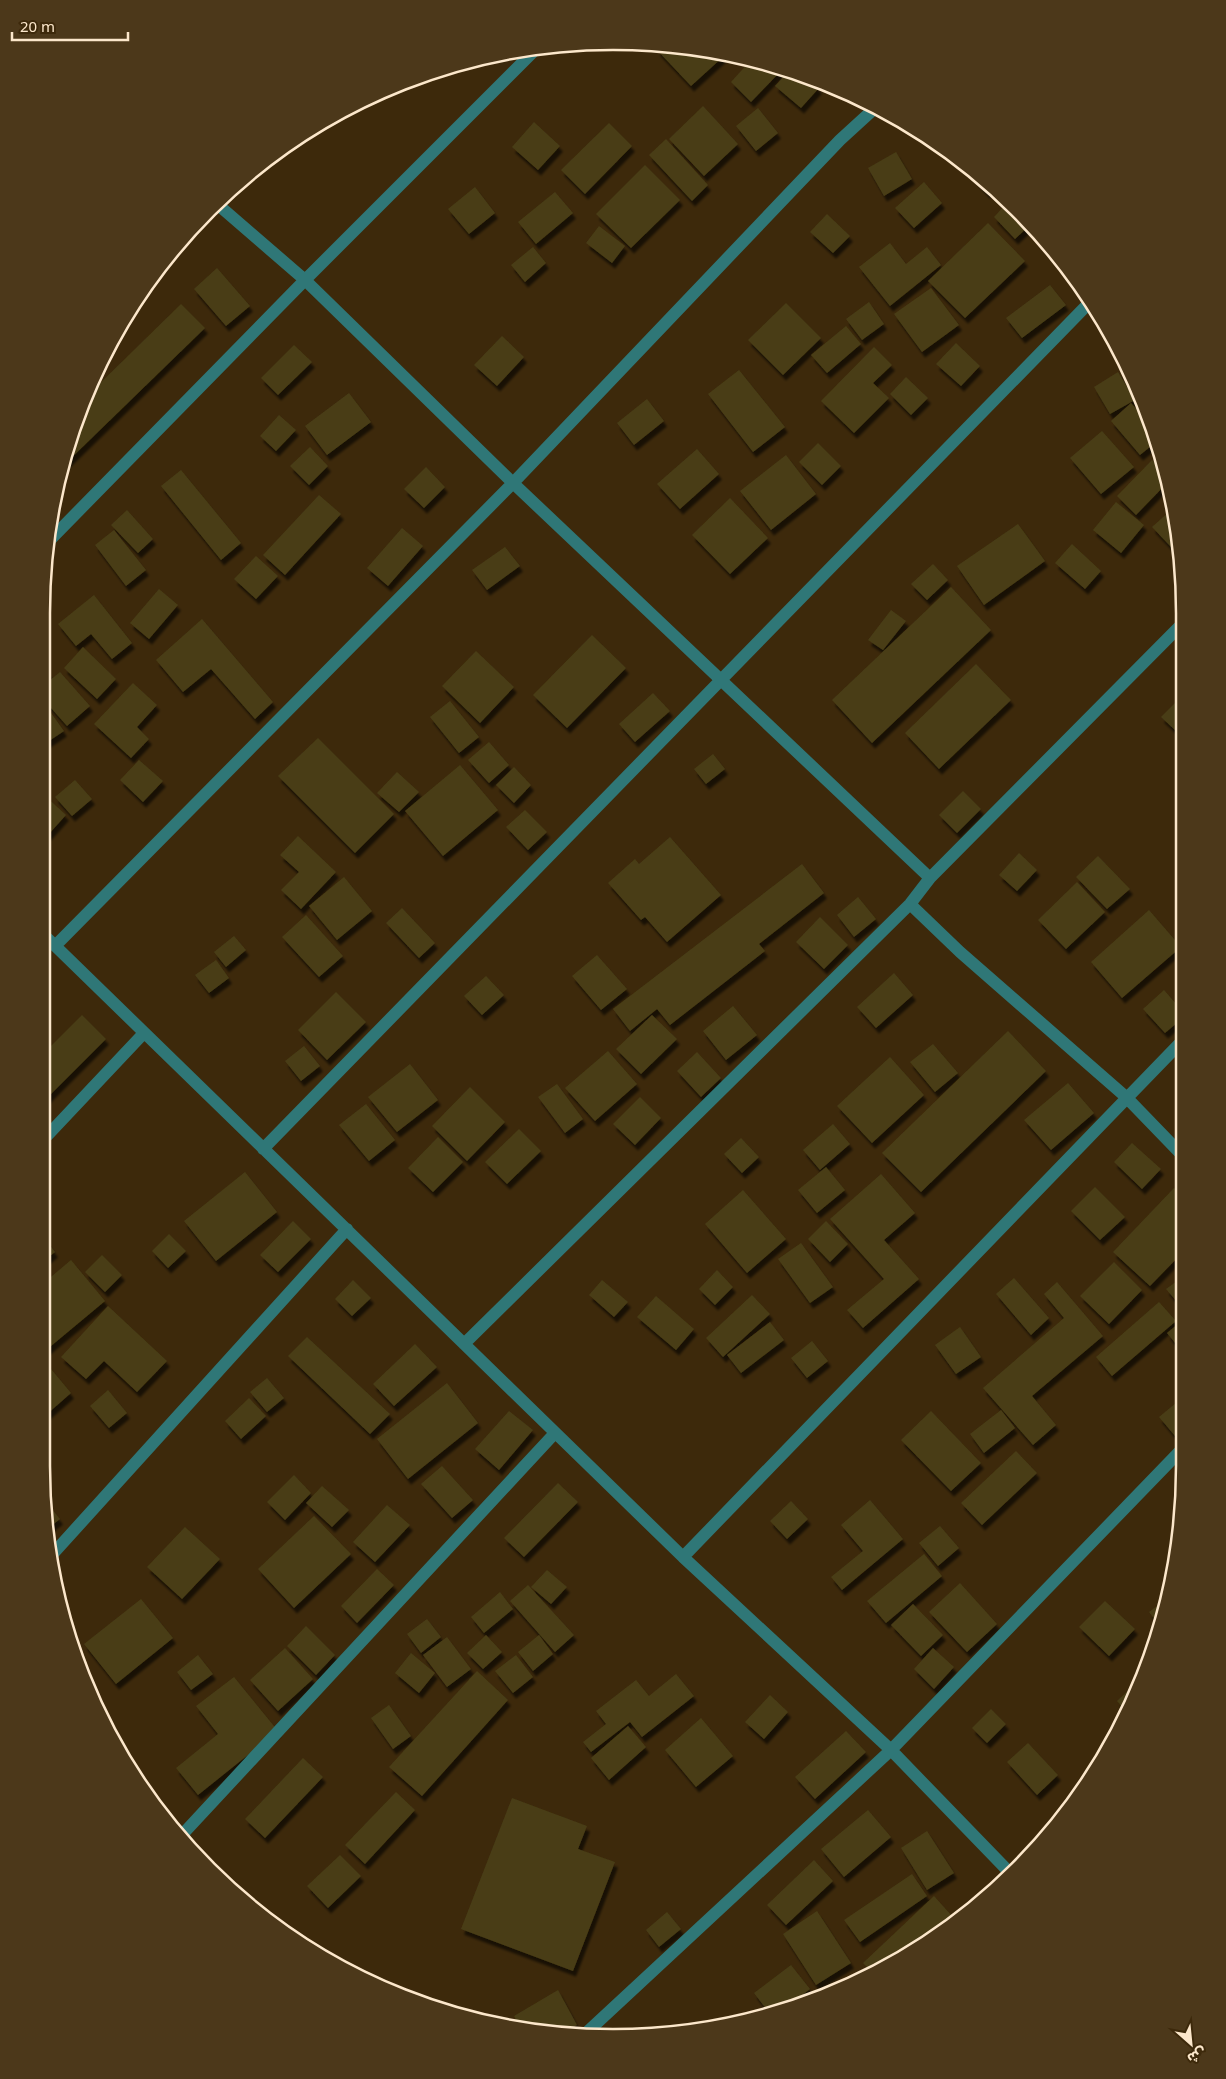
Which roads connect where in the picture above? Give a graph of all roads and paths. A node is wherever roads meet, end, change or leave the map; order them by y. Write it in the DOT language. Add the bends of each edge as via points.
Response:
graph roads {
  1 [pos="528,57"];
  2 [pos="870,112"];
  3 [pos="222,208"];
  4 [pos="305,280"];
  5 [pos="1085,307"];
  6 [pos="513,483"];
  7 [pos="56,534"];
  8 [pos="1176,630"];
  9 [pos="720,679"];
  10 [pos="930,878"];
  11 [pos="910,904"];
  12 [pos="50,941"];
  13 [pos="55,946"];
  14 [pos="144,1032"];
  15 [pos="1176,1047"];
  16 [pos="1126,1097"];
  17 [pos="50,1133"];
  18 [pos="263,1149"];
  19 [pos="1176,1149"];
  20 [pos="346,1229"];
  21 [pos="464,1344"];
  22 [pos="555,1433"];
  23 [pos="1176,1455"];
  24 [pos="57,1549"];
  25 [pos="683,1558"];
  26 [pos="891,1750"];
  27 [pos="186,1832"];
  28 [pos="1006,1869"];
  29 [pos="591,2028"];
  1 -- 4 [label="street"];
  2 -- 6 [label="street" via="840,140"];
  3 -- 4 [label="street"];
  4 -- 6 [label="street"];
  4 -- 7 [label="street"];
  5 -- 9 [label="street"];
  6 -- 9 [label="street"];
  6 -- 13 [label="street"];
  8 -- 10 [label="street"];
  9 -- 10 [label="street"];
  9 -- 18 [label="street"];
  10 -- 11 [label="street"];
  11 -- 16 [label="street"];
  11 -- 21 [label="street"];
  12 -- 13 [label="street"];
  13 -- 14 [label="street"];
  14 -- 17 [label="street"];
  14 -- 18 [label="street"];
  15 -- 16 [label="street"];
  16 -- 19 [label="street"];
  16 -- 25 [label="street"];
  18 -- 20 [label="street"];
  20 -- 21 [label="street"];
  20 -- 24 [label="street"];
  21 -- 22 [label="street"];
  22 -- 25 [label="street"];
  22 -- 27 [label="street"];
  23 -- 26 [label="street"];
  25 -- 26 [label="street"];
  26 -- 28 [label="street"];
  26 -- 29 [label="street"];
}
